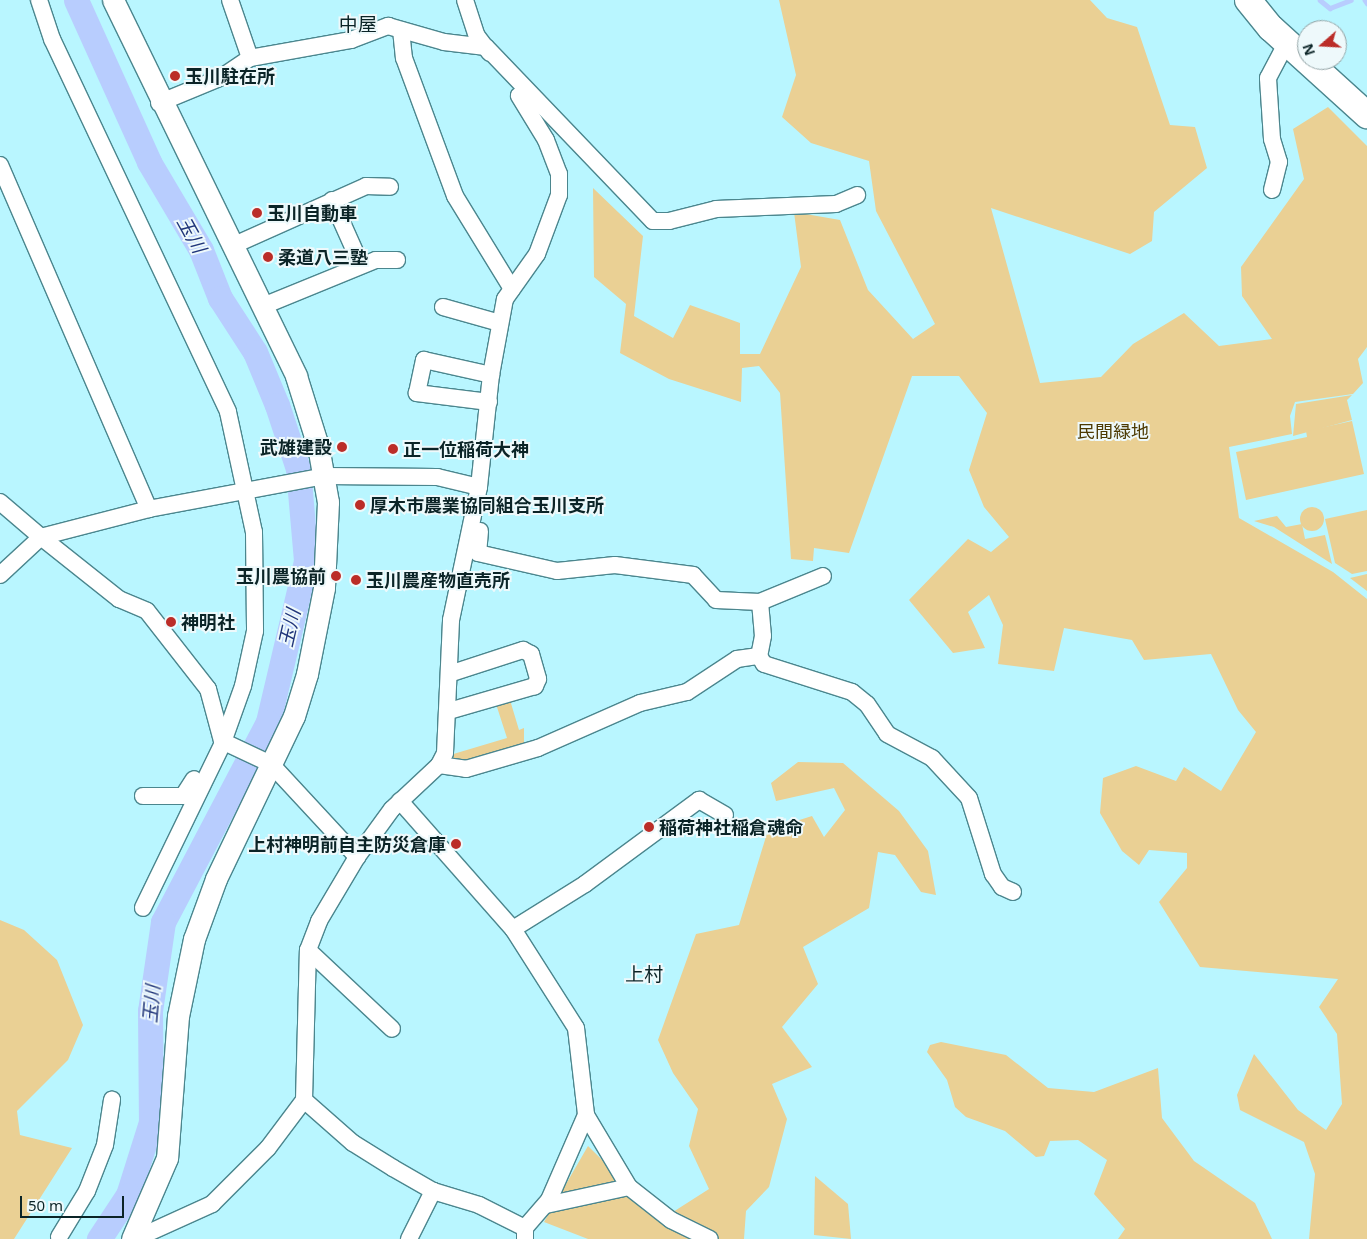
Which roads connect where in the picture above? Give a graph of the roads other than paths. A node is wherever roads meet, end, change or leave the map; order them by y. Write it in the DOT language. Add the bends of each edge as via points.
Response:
graph roads {
  1 [pos="38,0"];
  2 [pos="113,0"];
  3 [pos="230,0"];
  4 [pos="465,0"];
  5 [pos="1248,0"];
  6 [pos="401,30"];
  7 [pos="1287,42"];
  8 [pos="486,47"];
  9 [pos="250,58"];
  10 [pos="159,103"];
  11 [pos="1367,115"];
  12 [pos="0,165"];
  13 [pos="390,187"];
  14 [pos="1272,190"];
  15 [pos="857,195"];
  16 [pos="332,200"];
  17 [pos="232,246"];
  18 [pos="397,260"];
  19 [pos="361,265"];
  20 [pos="512,289"];
  21 [pos="263,306"];
  22 [pos="443,307"];
  23 [pos="500,323"];
  24 [pos="491,375"];
  25 [pos="489,402"];
  26 [pos="321,477"];
  27 [pos="479,487"];
  28 [pos="249,490"];
  29 [pos="0,502"];
  30 [pos="476,508"];
  31 [pos="149,509"];
  32 [pos="41,537"];
  33 [pos="1,573"];
  34 [pos="823,576"];
  35 [pos="760,602"];
  36 [pos="759,656"];
  37 [pos="449,674"];
  38 [pos="449,711"];
  39 [pos="225,743"];
  40 [pos="268,762"];
  41 [pos="439,765"];
  42 [pos="144,796"];
  43 [pos="400,801"];
  44 [pos="725,815"];
  45 [pos="357,857"];
  46 [pos="1013,892"];
  47 [pos="143,908"];
  48 [pos="513,929"];
  49 [pos="308,950"];
  50 [pos="392,1029"];
  51 [pos="112,1100"];
  52 [pos="304,1100"];
  53 [pos="586,1115"];
  54 [pos="629,1187"];
  55 [pos="433,1191"];
  56 [pos="546,1205"];
  57 [pos="525,1234"];
  58 [pos="59,1237"];
  59 [pos="134,1239"];
  60 [pos="409,1239"];
  61 [pos="710,1239"];
  1 -- 28 [label="street" via="52,39 228,412"];
  2 -- 10 [label="street"];
  3 -- 9 [label="street"];
  4 -- 8 [label="street" via="477,36"];
  5 -- 7 [label="main road"];
  6 -- 8 [label="street"];
  6 -- 9 [label="street" via="388,26 352,40"];
  6 -- 20 [label="street" via="404,58 456,196"];
  7 -- 11 [label="main road"];
  7 -- 14 [label="street" via="1268,78 1272,139 1280,162"];
  8 -- 15 [label="street" via="653,221 669,221 716,209 836,204"];
  8 -- 20 [label="street" via="529,110 559,174 559,195 537,254"];
  9 -- 10 [label="street" via="222,77"];
  10 -- 17 [label="street"];
  12 -- 31 [label="street"];
  13 -- 16 [label="street" via="366,186"];
  16 -- 17 [label="street"];
  16 -- 19 [label="street"];
  17 -- 21 [label="street"];
  18 -- 19 [label="street"];
  19 -- 21 [label="street"];
  20 -- 23 [label="street"];
  21 -- 26 [label="street" via="308,407"];
  22 -- 23 [label="street"];
  23 -- 24 [label="street"];
  24 -- 25 [label="street"];
  24 -- 25 [label="street" via="424,360 418,393"];
  25 -- 27 [label="street"];
  26 -- 27 [label="street" via="437,477"];
  26 -- 28 [label="street"];
  26 -- 40 [label="street" via="329,551 316,637 294,716"];
  27 -- 30 [label="street"];
  28 -- 31 [label="street"];
  28 -- 39 [label="street" via="257,565 255,630 243,686"];
  29 -- 32 [label="street"];
  30 -- 35 [label="street" via="483,517 478,553 557,571 615,565 693,575 716,600"];
  30 -- 37 [label="street" via="451,620"];
  31 -- 32 [label="street"];
  32 -- 33 [label="street"];
  32 -- 39 [label="street" via="119,599 147,611 208,689"];
  34 -- 35 [label="street"];
  35 -- 36 [label="street" via="763,636"];
  36 -- 41 [label="street" via="737,659 687,692 640,703 538,748 466,770"];
  36 -- 46 [label="street" via="773,670 852,692 867,704 886,734 932,758 969,798 993,874 1002,888"];
  37 -- 38 [label="street"];
  37 -- 38 [label="street" via="523,650 531,654 538,679 535,686"];
  38 -- 41 [label="street"];
  39 -- 40 [label="street"];
  39 -- 42 [label="street" via="214,743 187,794"];
  39 -- 47 [label="street"];
  40 -- 45 [label="street"];
  40 -- 59 [label="street" via="216,879 194,938 178,1016 167,1158"];
  41 -- 43 [label="street"];
  43 -- 45 [label="street"];
  43 -- 48 [label="street"];
  44 -- 48 [label="street" via="699,800 585,884"];
  45 -- 49 [label="street" via="319,921"];
  48 -- 53 [label="street" via="576,1028"];
  49 -- 50 [label="street"];
  49 -- 52 [label="street"];
  51 -- 58 [label="street" via="105,1145 87,1191"];
  52 -- 55 [label="street" via="353,1142"];
  52 -- 59 [label="street" via="268,1148 212,1204"];
  53 -- 54 [label="street"];
  53 -- 56 [label="street"];
  54 -- 56 [label="street"];
  54 -- 61 [label="street" via="671,1220"];
  55 -- 57 [label="street" via="479,1205"];
  55 -- 60 [label="street"];
  56 -- 57 [label="street"];
}
